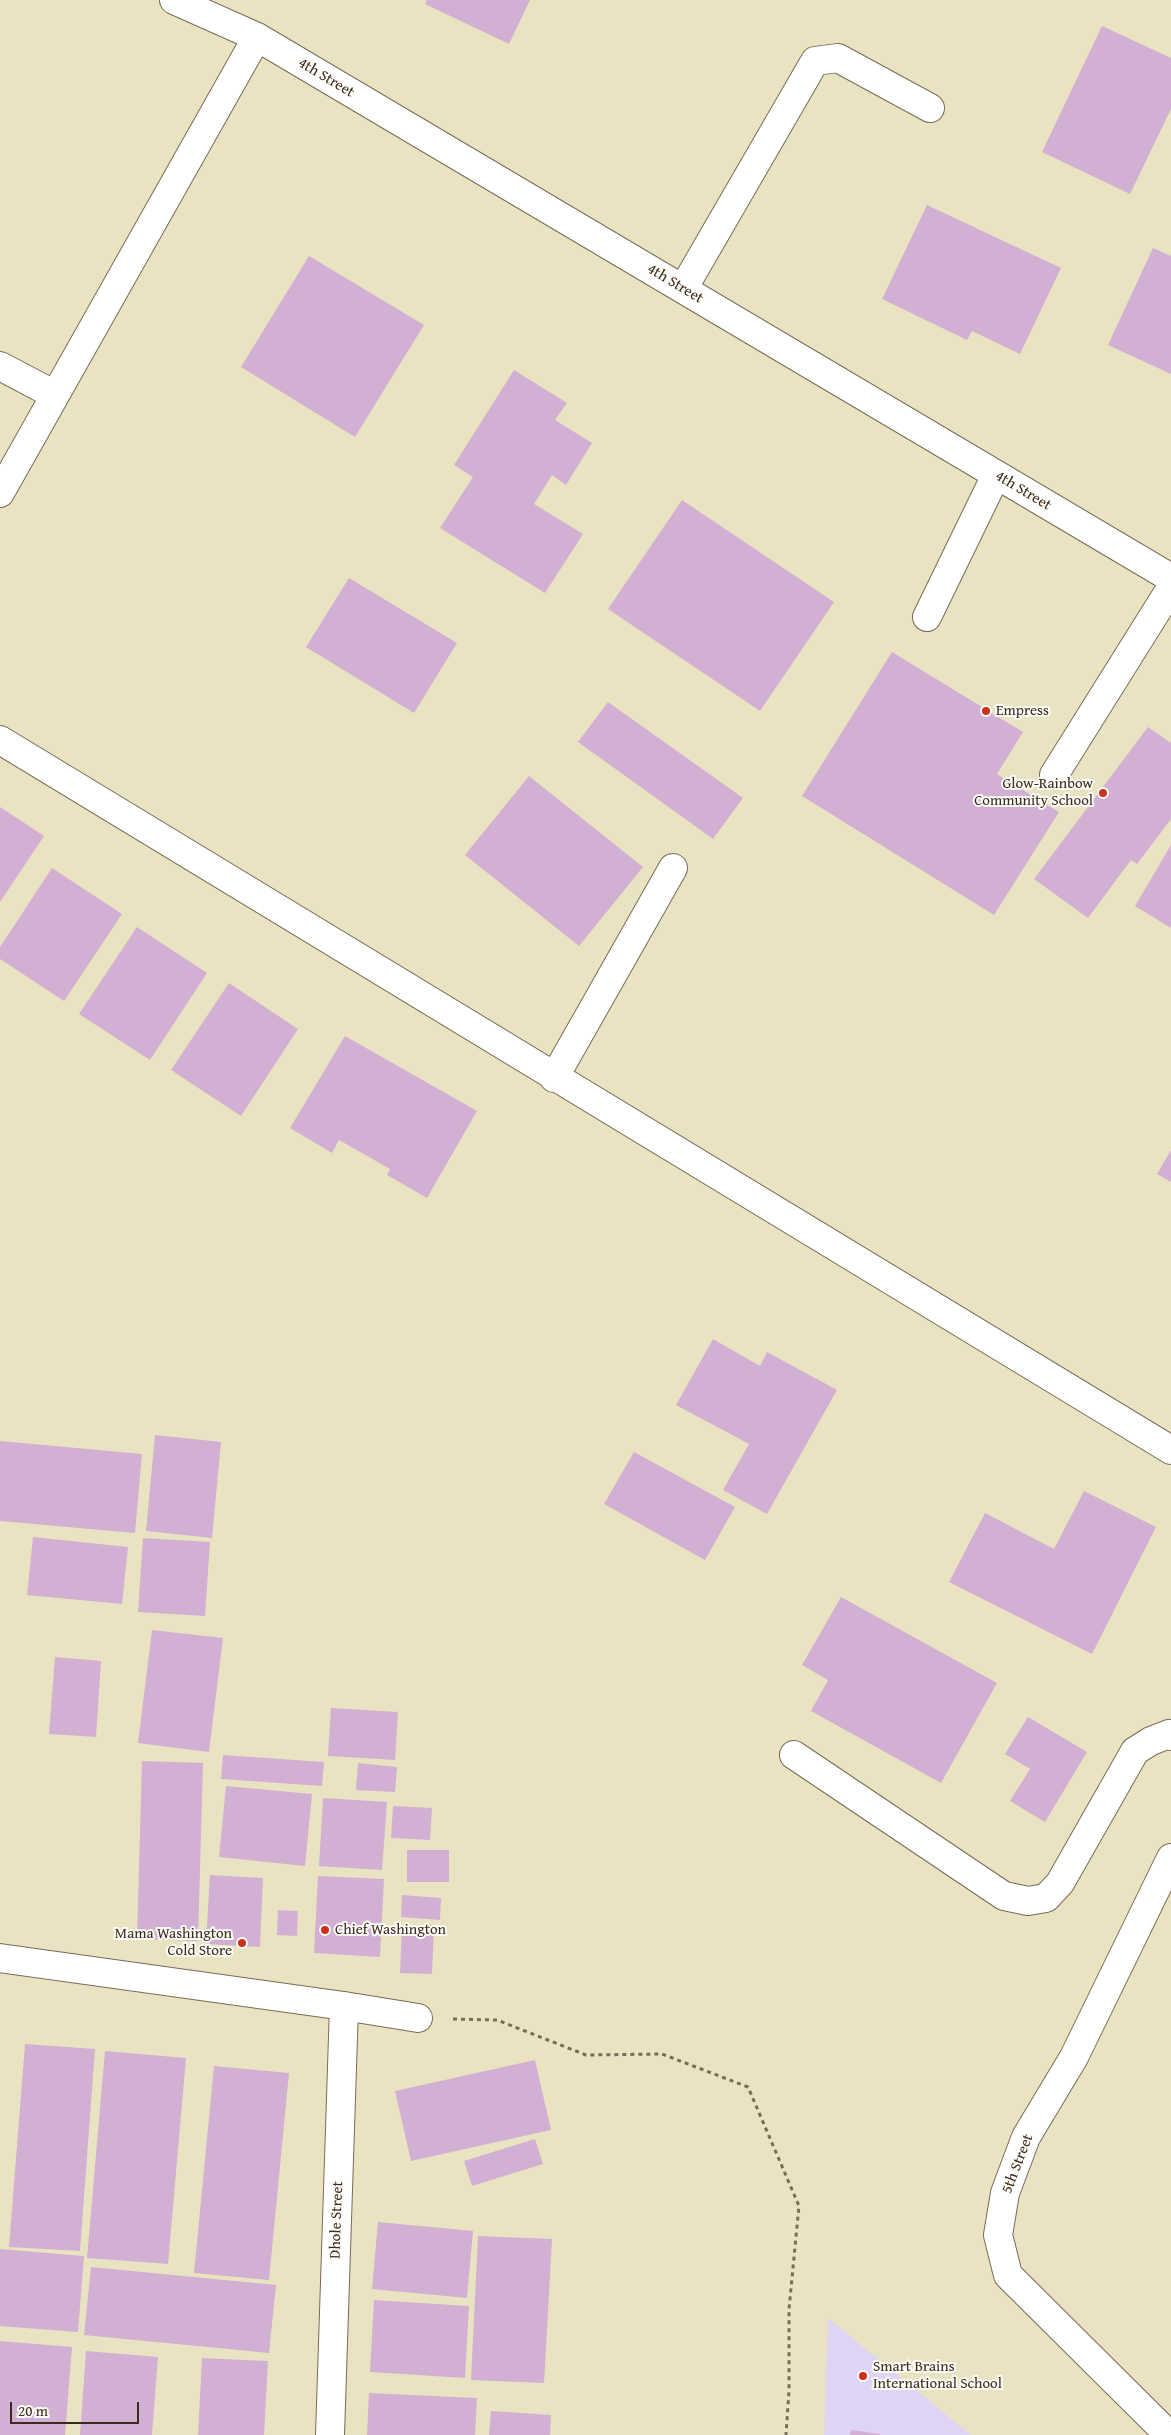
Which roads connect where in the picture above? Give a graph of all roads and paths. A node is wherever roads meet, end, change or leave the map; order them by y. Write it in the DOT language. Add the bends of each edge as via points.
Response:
graph roads {
  1 [pos="174,0"];
  2 [pos="257,37"];
  3 [pos="930,108"];
  4 [pos="683,289"];
  5 [pos="0,366"];
  6 [pos="55,395"];
  7 [pos="996,475"];
  8 [pos="0,492"];
  9 [pos="1171,578"];
  10 [pos="1171,588"];
  11 [pos="927,618"];
  12 [pos="0,740"];
  13 [pos="1054,775"];
  14 [pos="673,868"];
  15 [pos="554,1078"];
  16 [pos="1171,1450"];
  17 [pos="1171,1736"];
  18 [pos="794,1755"];
  19 [pos="1171,1858"];
  20 [pos="0,1958"];
  21 [pos="344,2006"];
  22 [pos="418,2018"];
  23 [pos="330,2435"];
  24 [pos="786,2435"];
  25 [pos="1169,2435"];
  1 -- 2 [label="street, 4th Street"];
  2 -- 4 [label="street, 4th Street"];
  2 -- 6 [label="street"];
  3 -- 4 [label="street" via="838,58 815,62"];
  4 -- 7 [label="street, 4th Street"];
  5 -- 6 [label="street"];
  6 -- 8 [label="street"];
  7 -- 9 [label="street, 4th Street"];
  7 -- 11 [label="street"];
  10 -- 13 [label="street"];
  12 -- 15 [label="street"];
  14 -- 15 [label="street"];
  15 -- 16 [label="street"];
  17 -- 18 [label="street" via="1151,1741 1135,1751 1060,1883 1046,1898 1028,1901 1004,1896"];
  19 -- 25 [label="street, 5th Street" via="1074,2057 1026,2137 1005,2193 998,2235 1008,2275"];
  20 -- 21 [label="street"];
  21 -- 22 [label="street"];
  21 -- 23 [label="street, Dhole Street"];
  22 -- 24 [label="path" via="497,2020 586,2055 662,2054 748,2087 799,2206 789,2309"];
}
